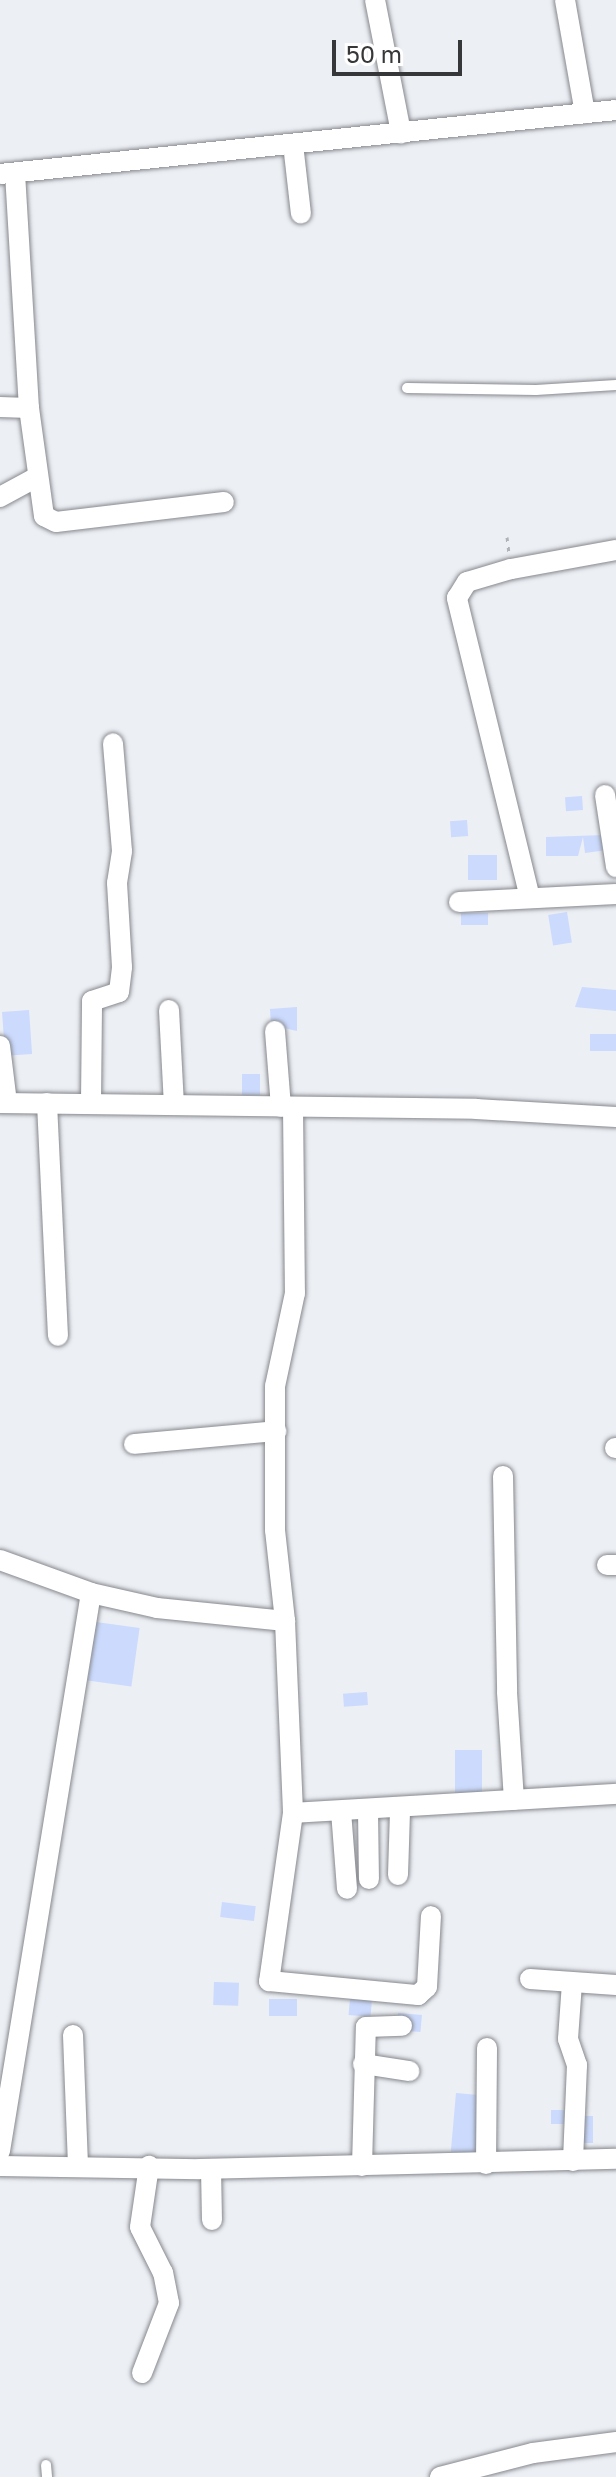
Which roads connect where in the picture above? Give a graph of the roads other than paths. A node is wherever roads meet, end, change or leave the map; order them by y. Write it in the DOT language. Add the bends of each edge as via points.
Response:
graph roads {
  1 [pos="375,0"];
  2 [pos="565,0"];
  3 [pos="616,110"];
  4 [pos="585,113"];
  5 [pos="401,133"];
  6 [pos="293,144"];
  7 [pos="8,174"];
  8 [pos="301,214"];
  9 [pos="616,385"];
  10 [pos="407,388"];
  11 [pos="0,407"];
  12 [pos="29,408"];
  13 [pos="37,477"];
  14 [pos="0,497"];
  15 [pos="224,502"];
  16 [pos="616,550"];
  17 [pos="113,743"];
  18 [pos="605,795"];
  19 [pos="616,867"];
  20 [pos="616,894"];
  21 [pos="530,898"];
  22 [pos="459,902"];
  23 [pos="169,1010"];
  24 [pos="275,1031"];
  25 [pos="0,1046"];
  26 [pos="91,1102"];
  27 [pos="3,1103"];
  28 [pos="47,1103"];
  29 [pos="174,1104"];
  30 [pos="287,1107"];
  31 [pos="616,1117"];
  32 [pos="58,1336"];
  33 [pos="276,1431"];
  34 [pos="134,1444"];
  35 [pos="503,1476"];
  36 [pos="0,1560"];
  37 [pos="91,1593"];
  38 [pos="285,1621"];
  39 [pos="616,1794"];
  40 [pos="514,1800"];
  41 [pos="368,1810"];
  42 [pos="400,1810"];
  43 [pos="341,1811"];
  44 [pos="293,1813"];
  45 [pos="398,1875"];
  46 [pos="369,1879"];
  47 [pos="347,1889"];
  48 [pos="431,1916"];
  49 [pos="530,1979"];
  50 [pos="572,1983"];
  51 [pos="616,1985"];
  52 [pos="402,2026"];
  53 [pos="73,2035"];
  54 [pos="487,2048"];
  55 [pos="363,2064"];
  56 [pos="409,2071"];
  57 [pos="0,2151"];
  58 [pos="616,2159"];
  59 [pos="573,2161"];
  60 [pos="486,2164"];
  61 [pos="78,2165"];
  62 [pos="0,2166"];
  63 [pos="149,2166"];
  64 [pos="362,2166"];
  65 [pos="211,2169"];
  66 [pos="212,2220"];
  67 [pos="142,2373"];
  68 [pos="616,2442"];
  69 [pos="46,2465"];
  70 [pos="47,2477"];
  71 [pos="440,2477"];
  1 -- 5 [label="street"];
  2 -- 4 [label="street"];
  3 -- 4 [label="street"];
  4 -- 5 [label="street"];
  5 -- 6 [label="street"];
  6 -- 7 [label="street"];
  6 -- 8 [label="street"];
  7 -- 12 [label="street"];
  9 -- 10 [label="lane"];
  11 -- 12 [label="street"];
  12 -- 13 [label="street"];
  13 -- 14 [label="street"];
  13 -- 15 [label="street" via="44,516 56,522"];
  16 -- 21 [label="street" via="467,582 457,598"];
  17 -- 26 [label="street" via="122,851 117,883 122,967 119,992 92,1001"];
  18 -- 19 [label="street"];
  20 -- 21 [label="street"];
  21 -- 22 [label="street"];
  23 -- 29 [label="street"];
  24 -- 30 [label="street"];
  25 -- 27 [label="street"];
  26 -- 28 [label="street"];
  26 -- 29 [label="street"];
  27 -- 28 [label="street"];
  28 -- 32 [label="street"];
  29 -- 30 [label="street"];
  30 -- 31 [label="street"];
  30 -- 33 [label="street" via="295,1293 275,1386"];
  33 -- 34 [label="street"];
  33 -- 38 [label="street" via="275,1530"];
  35 -- 40 [label="street"];
  36 -- 37 [label="street"];
  37 -- 38 [label="street" via="157,1608"];
  37 -- 57 [label="street"];
  38 -- 44 [label="street"];
  39 -- 40 [label="street"];
  40 -- 42 [label="street"];
  41 -- 42 [label="street"];
  41 -- 43 [label="street"];
  41 -- 46 [label="street"];
  42 -- 45 [label="street"];
  43 -- 44 [label="street"];
  43 -- 47 [label="street"];
  44 -- 48 [label="street" via="269,1981 418,1995 427,1987"];
  49 -- 50 [label="street"];
  50 -- 51 [label="street"];
  50 -- 59 [label="street" via="568,2039 577,2065"];
  52 -- 55 [label="street" via="366,2027"];
  53 -- 61 [label="street"];
  54 -- 60 [label="street"];
  55 -- 56 [label="street"];
  55 -- 64 [label="street"];
  58 -- 59 [label="street"];
  59 -- 60 [label="street"];
  60 -- 64 [label="street"];
  61 -- 62 [label="street"];
  61 -- 63 [label="street"];
  63 -- 65 [label="street"];
  63 -- 67 [label="street" via="140,2227 163,2273 169,2303"];
  64 -- 65 [label="street"];
  65 -- 66 [label="street"];
  68 -- 71 [label="street" via="533,2453"];
  69 -- 70 [label="lane"];
}
